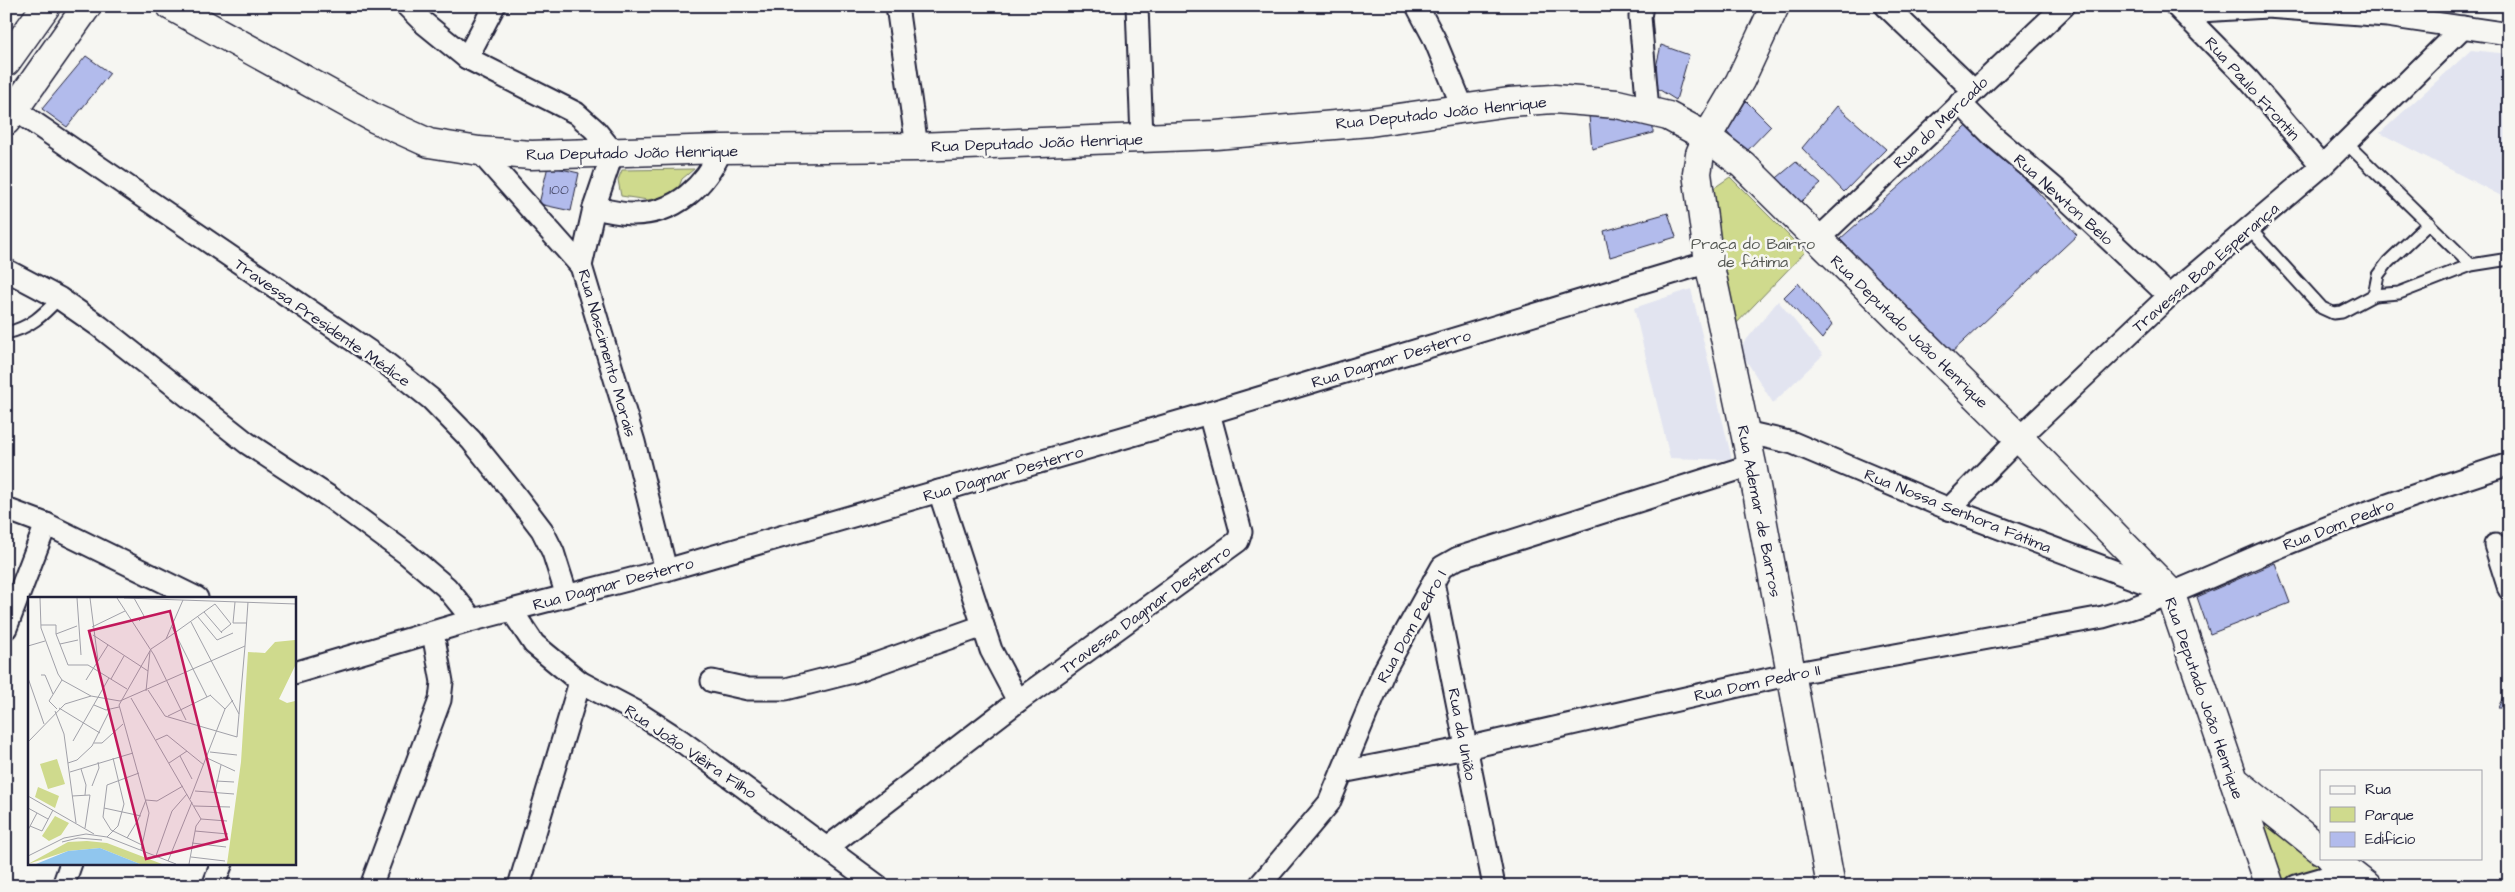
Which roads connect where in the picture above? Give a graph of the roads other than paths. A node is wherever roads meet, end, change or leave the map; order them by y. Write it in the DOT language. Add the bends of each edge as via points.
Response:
graph roads {
  1 [pos="87,6"];
  2 [pos="171,6"];
  3 [pos="407,6"];
  4 [pos="494,6"];
  5 [pos="897,6"];
  6 [pos="1137,6"];
  7 [pos="1417,6"];
  8 [pos="1775,6"];
  9 [pos="1886,6"];
  10 [pos="2064,6"];
  11 [pos="2179,9"];
  12 [pos="1636,10"];
  13 [pos="39,16"];
  14 [pos="2463,27"];
  15 [pos="2509,34"];
  16 [pos="467,58"];
  17 [pos="6,62"];
  18 [pos="6,80"];
  19 [pos="1966,96"];
  20 [pos="1463,108"];
  21 [pos="1648,110"];
  22 [pos="9,111"];
  23 [pos="1707,137"];
  24 [pos="1142,138"];
  25 [pos="2345,142"];
  26 [pos="917,147"];
  27 [pos="722,149"];
  28 [pos="479,152"];
  29 [pos="613,152"];
  30 [pos="2322,166"];
  31 [pos="594,208"];
  32 [pos="2429,224"];
  33 [pos="2249,228"];
  34 [pos="1817,240"];
  35 [pos="2509,259"];
  36 [pos="1709,262"];
  37 [pos="2471,265"];
  38 [pos="581,266"];
  39 [pos="6,270"];
  40 [pos="2374,295"];
  41 [pos="2169,296"];
  42 [pos="59,298"];
  43 [pos="6,333"];
  44 [pos="1209,414"];
  45 [pos="1745,432"];
  46 [pos="2019,438"];
  47 [pos="1752,464"];
  48 [pos="2509,464"];
  49 [pos="939,491"];
  50 [pos="6,509"];
  51 [pos="1949,509"];
  52 [pos="46,524"];
  53 [pos="2495,545"];
  54 [pos="666,570"];
  55 [pos="1433,582"];
  56 [pos="2509,589"];
  57 [pos="170,592"];
  58 [pos="2170,592"];
  59 [pos="568,596"];
  60 [pos="192,597"];
  61 [pos="512,611"];
  62 [pos="473,620"];
  63 [pos="983,626"];
  64 [pos="6,628"];
  65 [pos="433,634"];
  66 [pos="295,673"];
  67 [pos="1791,674"];
  68 [pos="712,681"];
  69 [pos="580,682"];
  70 [pos="1018,701"];
  71 [pos="1466,748"];
  72 [pos="1342,772"];
  73 [pos="2234,780"];
  74 [pos="828,846"];
  75 [pos="2320,849"];
  76 [pos="71,864"];
  77 [pos="222,864"];
  78 [pos="2349,872"];
  79 [pos="63,886"];
  80 [pos="213,886"];
  81 [pos="371,886"];
  82 [pos="519,886"];
  83 [pos="878,886"];
  84 [pos="1259,886"];
  85 [pos="1494,886"];
  86 [pos="1831,886"];
  87 [pos="2270,886"];
  88 [pos="2296,886"];
  1 -- 22 [label="main road"];
  2 -- 28 [label="main road, Rua Deputado João Henrique" via="376,119 429,143"];
  3 -- 16 [label="street"];
  4 -- 16 [label="street"];
  5 -- 26 [label="street"];
  6 -- 24 [label="street"];
  7 -- 20 [label="street"];
  8 -- 23 [label="main road, Rua Ademar de Barros" via="1740,81"];
  9 -- 19 [label="street, Rua Newton Belo"];
  10 -- 19 [label="street, Rua do Mercado"];
  11 -- 14 [label="street, Rua Paulo Frontin" via="2267,7 2387,16"];
  11 -- 30 [label="street, Rua Paulo Frontin" via="2248,79"];
  12 -- 21 [label="street"];
  13 -- 17 [label="main road"];
  13 -- 18 [label="main road" via="21,58"];
  14 -- 15 [label="street, Rua Paulo Frontin"];
  14 -- 25 [label="street, Travessa Boa Esperança"];
  16 -- 29 [label="street" via="576,113"];
  19 -- 34 [label="street, Rua do Mercado"];
  19 -- 41 [label="street, Rua Newton Belo" via="1993,136 2059,192"];
  20 -- 21 [label="main road, Rua Deputado João Henrique" via="1554,99 1593,100"];
  20 -- 24 [label="main road, Rua Deputado João Henrique" via="1370,122"];
  21 -- 23 [label="main road, Rua Deputado João Henrique"];
  22 -- 59 [label="street, Travessa Presidente Médice" via="382,360 431,399 471,440 542,530"];
  23 -- 34 [label="main road, Rua Deputado João Henrique" via="1743,165"];
  23 -- 36 [label="main road, Rua Ademar de Barros" via="1700,154 1697,190"];
  24 -- 26 [label="main road, Rua Deputado João Henrique"];
  25 -- 30 [label="street, Travessa Boa Esperança"];
  25 -- 32 [label="lane"];
  26 -- 27 [label="main road, Rua Deputado João Henrique"];
  27 -- 29 [label="main road, Rua Deputado João Henrique"];
  27 -- 31 [label="street" via="713,170 679,202 660,210 633,214"];
  28 -- 29 [label="main road, Rua Deputado João Henrique" via="531,155"];
  28 -- 38 [label="street"];
  29 -- 31 [label="street, Rua Nascimento Morais"];
  30 -- 33 [label="street, Travessa Boa Esperança"];
  31 -- 38 [label="street, Rua Nascimento Morais"];
  32 -- 37 [label="lane"];
  32 -- 40 [label="lane" via="2388,262 2378,275"];
  33 -- 40 [label="lane" via="2326,311 2342,312"];
  33 -- 41 [label="street, Travessa Boa Esperança"];
  34 -- 46 [label="main road, Rua Deputado João Henrique"];
  35 -- 37 [label="lane"];
  36 -- 44 [label="street, Rua Dagmar Desterro"];
  36 -- 45 [label="main road, Rua Ademar de Barros"];
  37 -- 40 [label="lane" via="2399,293"];
  38 -- 54 [label="street, Rua Nascimento Morais" via="634,442"];
  39 -- 42 [label="street"];
  41 -- 46 [label="street, Travessa Boa Esperança"];
  42 -- 43 [label="lane" via="39,319 18,331"];
  42 -- 62 [label="street" via="100,326 247,443 331,498 407,554 446,587"];
  44 -- 49 [label="street, Rua Dagmar Desterro"];
  44 -- 70 [label="street, Travessa Dagmar Desterro" via="1241,532 1238,541"];
  45 -- 47 [label="main road, Rua Ademar de Barros"];
  45 -- 51 [label="street, Rua Nossa Senhora Fátima" via="1793,443"];
  46 -- 51 [label="street, Travessa Boa Esperança"];
  46 -- 58 [label="main road, Rua Deputado João Henrique"];
  47 -- 55 [label="street, Rua Dom Pedro I" via="1458,558 1442,567"];
  47 -- 67 [label="main road, Rua Ademar de Barros"];
  48 -- 58 [label="street, Rua Dom Pedro" via="2371,510"];
  49 -- 54 [label="street, Rua Dagmar Desterro"];
  49 -- 63 [label="street"];
  50 -- 52 [label="street"];
  51 -- 58 [label="street, Rua Nossa Senhora Fátima"];
  52 -- 57 [label="street"];
  52 -- 64 [label="street"];
  53 -- 56 [label="street"];
  54 -- 59 [label="street, Rua Dagmar Desterro"];
  55 -- 71 [label="street, Rua da União"];
  55 -- 72 [label="street, Rua Dom Pedro I" via="1385,669"];
  57 -- 60 [label="street"];
  58 -- 67 [label="street, Rua Dom Pedro II" via="2146,604 2103,617"];
  58 -- 73 [label="main road, Rua Deputado João Henrique"];
  59 -- 61 [label="street, Rua Dagmar Desterro"];
  61 -- 62 [label="street, Rua Dagmar Desterro"];
  61 -- 69 [label="street, Rua João Viêira Filho" via="534,644"];
  62 -- 65 [label="street, Rua Dagmar Desterro"];
  63 -- 68 [label="street" via="853,672 786,689 748,689"];
  63 -- 70 [label="street" via="991,650"];
  65 -- 66 [label="street, Rua Dagmar Desterro"];
  65 -- 81 [label="street" via="442,682 440,700"];
  67 -- 71 [label="street, Rua Dom Pedro II"];
  67 -- 86 [label="main road, Rua Ademar de Barros"];
  69 -- 74 [label="street, Rua João Viêira Filho" via="636,711 680,740"];
  69 -- 82 [label="street"];
  70 -- 74 [label="street, Travessa Dagmar Desterro"];
  71 -- 72 [label="street, Rua Dom Pedro II"];
  71 -- 85 [label="street, Rua da União"];
  72 -- 84 [label="street, Rua Dom Pedro I" via="1329,803"];
  73 -- 75 [label="main road"];
  73 -- 87 [label="main road, Rua Deputado João Henrique"];
  74 -- 83 [label="street, Rua João Viêira Filho"];
  76 -- 79 [label="street"];
  77 -- 80 [label="street"];
  78 -- 88 [label="street"];
}
